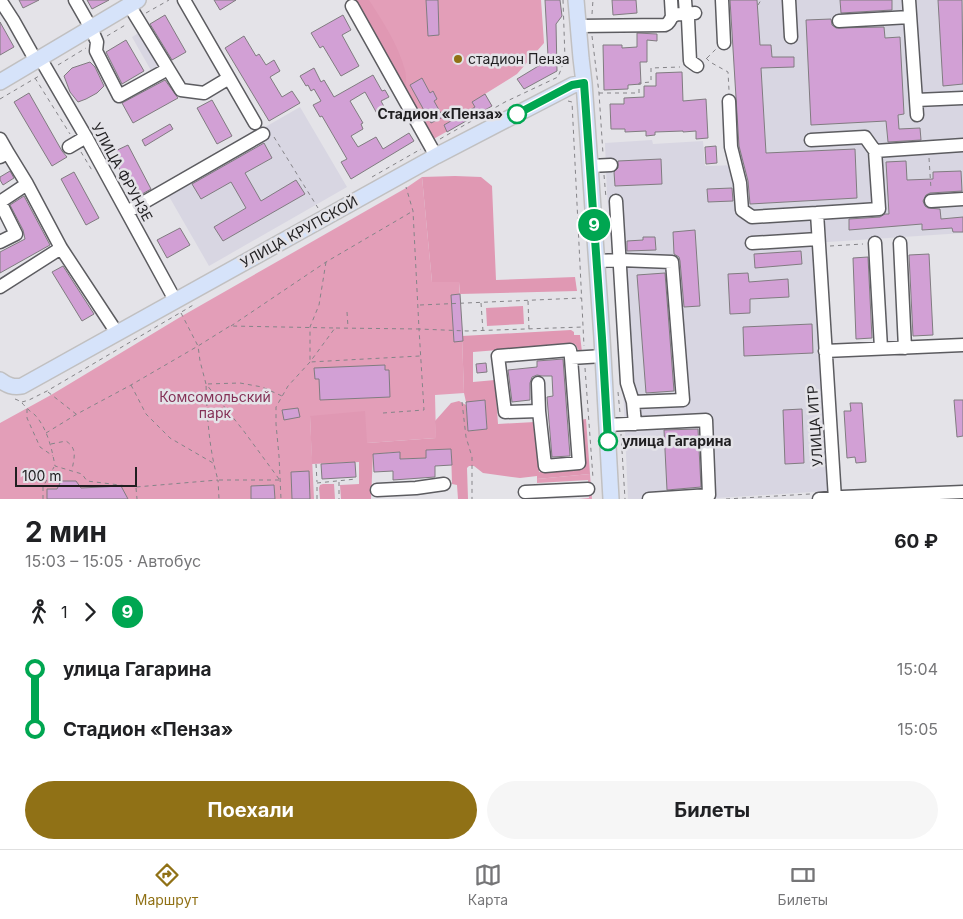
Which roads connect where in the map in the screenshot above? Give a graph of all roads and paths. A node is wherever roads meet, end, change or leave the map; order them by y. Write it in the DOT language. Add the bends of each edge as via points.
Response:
graph roads {
  1 [pos="75,0"];
  2 [pos="169,0"];
  3 [pos="184,0"];
  4 [pos="563,0"];
  5 [pos="576,0"];
  6 [pos="671,0"];
  7 [pos="685,0"];
  8 [pos="722,0"];
  9 [pos="761,0"];
  10 [pos="789,0"];
  11 [pos="909,0"];
  12 [pos="133,2"];
  13 [pos="3,5"];
  14 [pos="758,5"];
  15 [pos="352,6"];
  16 [pos="691,13"];
  17 [pos="910,16"];
  18 [pos="672,17"];
  19 [pos="137,18"];
  20 [pos="839,21"];
  21 [pos="578,26"];
  22 [pos="91,28"];
  23 [pos="791,37"];
  24 [pos="97,42"];
  25 [pos="724,42"];
  26 [pos="565,60"];
  27 [pos="41,64"];
  28 [pos="697,66"];
  29 [pos="679,67"];
  30 [pos="168,69"];
  31 [pos="34,78"];
  32 [pos="229,78"];
  33 [pos="0,82"];
  34 [pos="584,83"];
  35 [pos="599,93"];
  36 [pos="963,98"];
  37 [pos="0,99"];
  38 [pos="566,100"];
  39 [pos="916,100"];
  40 [pos="729,101"];
  41 [pos="917,115"];
  42 [pos="255,123"];
  43 [pos="263,134"];
  44 [pos="0,139"];
  45 [pos="811,140"];
  46 [pos="77,142"];
  47 [pos="963,145"];
  48 [pos="928,148"];
  49 [pos="875,151"];
  50 [pos="4,155"];
  51 [pos="436,156"];
  52 [pos="611,165"];
  53 [pos="590,166"];
  54 [pos="95,177"];
  55 [pos="403,183"];
  56 [pos="27,184"];
  57 [pos="963,199"];
  58 [pos="616,201"];
  59 [pos="931,201"];
  60 [pos="0,202"];
  61 [pos="318,208"];
  62 [pos="413,211"];
  63 [pos="127,212"];
  64 [pos="817,213"];
  65 [pos="0,242"];
  66 [pos="752,243"];
  67 [pos="819,243"];
  68 [pos="875,243"];
  69 [pos="900,243"];
  70 [pos="61,248"];
  71 [pos="620,260"];
  72 [pos="597,261"];
  73 [pos="326,262"];
  74 [pos="0,288"];
  75 [pos="582,298"];
  76 [pos="528,300"];
  77 [pos="481,302"];
  78 [pos="419,305"];
  79 [pos="178,306"];
  80 [pos="347,312"];
  81 [pos="230,326"];
  82 [pos="310,327"];
  83 [pos="583,327"];
  84 [pos="335,328"];
  85 [pos="348,328"];
  86 [pos="419,328"];
  87 [pos="529,329"];
  88 [pos="483,331"];
  89 [pos="117,333"];
  90 [pos="963,345"];
  91 [pos="198,346"];
  92 [pos="882,348"];
  93 [pos="905,348"];
  94 [pos="826,350"];
  95 [pos="420,356"];
  96 [pos="603,356"];
  97 [pos="585,357"];
  98 [pos="571,358"];
  99 [pos="310,362"];
  100 [pos="0,380"];
  101 [pos="538,383"];
  102 [pos="627,383"];
  103 [pos="206,384"];
  104 [pos="604,384"];
  105 [pos="131,385"];
  106 [pos="47,391"];
  107 [pos="15,393"];
  108 [pos="282,396"];
  109 [pos="462,402"];
  110 [pos="633,402"];
  111 [pos="27,409"];
  112 [pos="539,410"];
  113 [pos="383,413"];
  114 [pos="77,414"];
  115 [pos="635,424"];
  116 [pos="607,425"];
  117 [pos="46,433"];
  118 [pos="50,444"];
  119 [pos="53,456"];
  120 [pos="213,463"];
  121 [pos="316,464"];
  122 [pos="55,466"];
  123 [pos="72,472"];
  124 [pos="356,479"];
  125 [pos="218,480"];
  126 [pos="279,480"];
  127 [pos="339,481"];
  128 [pos="316,483"];
  129 [pos="444,484"];
  130 [pos="136,487"];
  131 [pos="378,490"];
  132 [pos="583,490"];
  133 [pos="525,492"];
  134 [pos="963,492"];
  135 [pos="416,493"];
  136 [pos="815,496"];
  137 [pos="835,498"];
  138 [pos="43,499"];
  139 [pos="137,499"];
  140 [pos="219,499"];
  141 [pos="281,499"];
  142 [pos="317,499"];
  143 [pos="339,499"];
  144 [pos="472,499"];
  145 [pos="610,499"];
  146 [pos="649,499"];
  147 [pos="726,499"];
  1 -- 22 [label="street"];
  2 -- 19 [label="path"];
  3 -- 32 [label="street"];
  4 -- 26 [label="path"];
  5 -- 21 [label="main road"];
  6 -- 18 [label="street"];
  7 -- 16 [label="street"];
  8 -- 25 [label="street"];
  9 -- 14 [label="path"];
  10 -- 23 [label="street"];
  11 -- 17 [label="street"];
  12 -- 19 [label="street"];
  12 -- 22 [label="main road"];
  13 -- 27 [label="street, УЛИЦА ФРУНЗЕ"];
  15 -- 51 [label="street"];
  16 -- 18 [label="street"];
  16 -- 28 [label="street" via="688,19 690,61"];
  17 -- 20 [label="street"];
  17 -- 39 [label="street"];
  18 -- 21 [label="street" via="665,25"];
  19 -- 24 [label="path"];
  19 -- 30 [label="street"];
  21 -- 34 [label="main road"];
  22 -- 24 [label="street"];
  22 -- 27 [label="main road"];
  24 -- 27 [label="path"];
  24 -- 30 [label="street" via="96,51 119,96"];
  25 -- 40 [label="path" via="706,58 728,72"];
  27 -- 31 [label="path"];
  27 -- 33 [label="main road"];
  27 -- 46 [label="street, УЛИЦА ФРУНЗЕ"];
  29 -- 35 [label="path" via="651,68 651,82 639,82 640,93"];
  30 -- 32 [label="street" via="181,90 204,93"];
  31 -- 37 [label="path"];
  31 -- 46 [label="path, УЛИЦА ФРУНЗЕ"];
  32 -- 42 [label="street"];
  34 -- 51 [label="main road, УЛИЦА КРУПСКОЙ" via="572,85"];
  34 -- 53 [label="main road"];
  36 -- 39 [label="street"];
  38 -- 75 [label="path" via="572,102"];
  39 -- 41 [label="street"];
  40 -- 64 [label="street" via="731,148 740,183 742,210 752,217"];
  43 -- 61 [label="path" via="274,136"];
  43 -- 63 [label="street"];
  44 -- 50 [label="street"];
  45 -- 49 [label="street" via="866,137"];
  46 -- 54 [label="path, УЛИЦА ФРУНЗЕ"];
  46 -- 63 [label="street, УЛИЦА ФРУНЗЕ"];
  47 -- 48 [label="street"];
  48 -- 49 [label="street"];
  48 -- 59 [label="path"];
  49 -- 64 [label="street" via="878,209"];
  50 -- 56 [label="street"];
  51 -- 79 [label="main road, УЛИЦА КРУПСКОЙ"];
  52 -- 53 [label="street"];
  53 -- 72 [label="main road"];
  55 -- 62 [label="path"];
  56 -- 60 [label="street"];
  56 -- 70 [label="street"];
  57 -- 59 [label="street"];
  58 -- 71 [label="street"];
  60 -- 65 [label="street" via="16,234"];
  62 -- 73 [label="path"];
  62 -- 78 [label="path"];
  63 -- 79 [label="street, УЛИЦА ФРУНЗЕ"];
  64 -- 67 [label="street, УЛИЦА ИТР"];
  66 -- 67 [label="street"];
  67 -- 68 [label="path"];
  67 -- 94 [label="street, УЛИЦА ИТР"];
  68 -- 92 [label="street"];
  69 -- 93 [label="street"];
  70 -- 74 [label="street"];
  70 -- 89 [label="street"];
  71 -- 72 [label="street"];
  71 -- 102 [label="street"];
  71 -- 110 [label="street" via="672,262 683,400"];
  72 -- 96 [label="main road"];
  73 -- 81 [label="path"];
  73 -- 82 [label="path" via="319,305"];
  75 -- 76 [label="path"];
  75 -- 83 [label="path"];
  76 -- 77 [label="path"];
  76 -- 87 [label="path"];
  77 -- 78 [label="path"];
  77 -- 88 [label="path"];
  78 -- 86 [label="path"];
  79 -- 89 [label="main road, УЛИЦА КРУПСКОЙ"];
  79 -- 91 [label="path"];
  80 -- 85 [label="path"];
  81 -- 82 [label="path"];
  81 -- 91 [label="path"];
  82 -- 84 [label="path"];
  82 -- 99 [label="path"];
  83 -- 87 [label="path"];
  83 -- 97 [label="path"];
  84 -- 85 [label="path"];
  84 -- 99 [label="path"];
  85 -- 86 [label="path"];
  86 -- 88 [label="path"];
  86 -- 95 [label="path"];
  87 -- 88 [label="path"];
  89 -- 107 [label="main road, УЛИЦА КРУПСКОЙ"];
  90 -- 93 [label="street"];
  91 -- 103 [label="path"];
  91 -- 105 [label="path"];
  92 -- 93 [label="street"];
  92 -- 94 [label="street"];
  94 -- 137 [label="street, УЛИЦА ИТР"];
  95 -- 99 [label="path"];
  95 -- 113 [label="path" via="424,410"];
  96 -- 97 [label="street"];
  96 -- 104 [label="main road"];
  97 -- 98 [label="street"];
  97 -- 132 [label="path"];
  98 -- 112 [label="street" via="570,350 498,356 505,412"];
  98 -- 112 [label="street" via="579,463 545,466"];
  99 -- 108 [label="path"];
  100 -- 107 [label="main road"];
  101 -- 112 [label="street"];
  102 -- 104 [label="street"];
  102 -- 110 [label="street"];
  103 -- 108 [label="path" via="240,383 262,387"];
  103 -- 120 [label="path"];
  103 -- 126 [label="path"];
  104 -- 116 [label="main road"];
  105 -- 114 [label="path"];
  105 -- 120 [label="path" via="146,414 170,438"];
  106 -- 114 [label="path"];
  107 -- 111 [label="path"];
  108 -- 126 [label="path" via="276,408"];
  109 -- 144 [label="path" via="472,457"];
  110 -- 115 [label="street"];
  111 -- 117 [label="path" via="35,415"];
  111 -- 119 [label="path" via="27,418 40,447"];
  114 -- 117 [label="path"];
  115 -- 116 [label="street"];
  115 -- 146 [label="street" via="706,420 709,496"];
  116 -- 145 [label="main road"];
  117 -- 118 [label="path"];
  118 -- 119 [label="path"];
  118 -- 123 [label="path" via="66,441 71,444 74,449"];
  119 -- 122 [label="path"];
  120 -- 125 [label="path"];
  121 -- 128 [label="path"];
  122 -- 123 [label="path"];
  122 -- 138 [label="path" via="43,487"];
  123 -- 130 [label="path" via="82,474 87,481"];
  124 -- 127 [label="path"];
  125 -- 126 [label="path"];
  125 -- 130 [label="path"];
  125 -- 140 [label="path"];
  126 -- 141 [label="path"];
  127 -- 128 [label="path"];
  127 -- 143 [label="path"];
  128 -- 142 [label="path"];
  129 -- 135 [label="street"];
  130 -- 139 [label="path"];
  131 -- 135 [label="street"];
  132 -- 133 [label="street"];
  134 -- 137 [label="street"];
  136 -- 137 [label="street"];
  136 -- 147 [label="path"];
}
